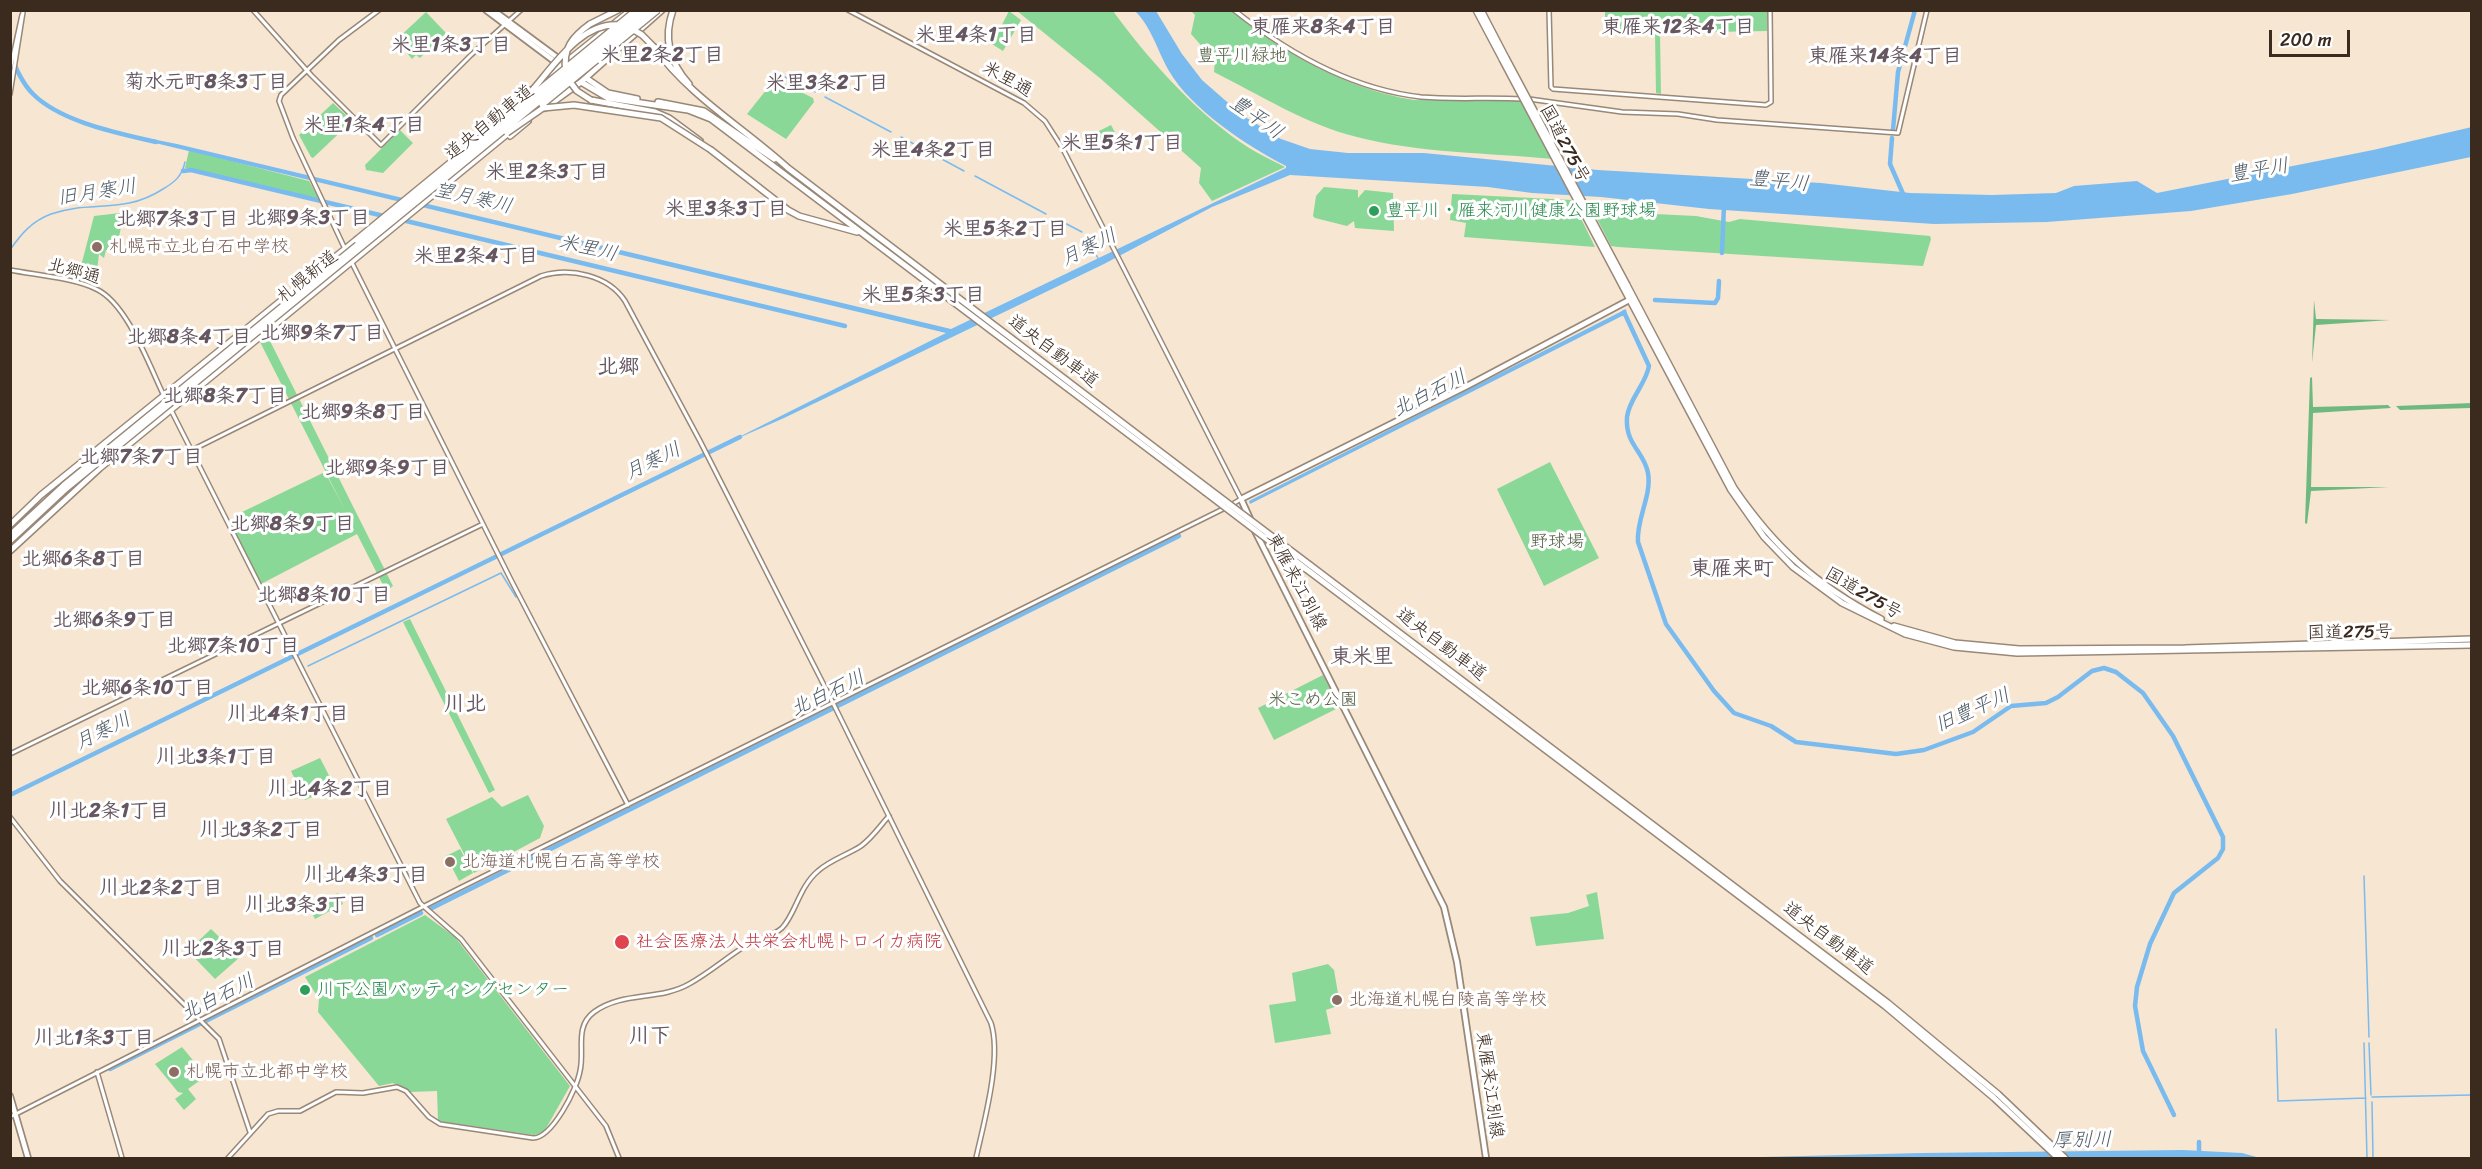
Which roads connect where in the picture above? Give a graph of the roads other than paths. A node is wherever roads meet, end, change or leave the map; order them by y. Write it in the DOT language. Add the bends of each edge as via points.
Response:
graph roads {
  1 [pos="253,10"];
  2 [pos="379,10"];
  3 [pos="486,10"];
  4 [pos="493,10"];
  5 [pos="521,10"];
  6 [pos="618,10"];
  7 [pos="631,10"];
  8 [pos="636,10"];
  9 [pos="644,10"];
  10 [pos="651,10"];
  11 [pos="673,10"];
  12 [pos="848,10"];
  13 [pos="1234,10"];
  14 [pos="1479,10"];
  15 [pos="1549,10"];
  16 [pos="1770,10"];
  17 [pos="1927,10"];
  18 [pos="23,11"];
  19 [pos="660,12"];
  20 [pos="507,23"];
  21 [pos="21,25"];
  22 [pos="563,64"];
  23 [pos="10,70"];
  24 [pos="307,71"];
  25 [pos="572,72"];
  26 [pos="583,80"];
  27 [pos="10,94"];
  28 [pos="726,116"];
  29 [pos="481,147"];
  30 [pos="710,149"];
  31 [pos="458,155"];
  32 [pos="470,166"];
  33 [pos="786,171"];
  34 [pos="866,235"];
  35 [pos="345,249"];
  36 [pos="351,261"];
  37 [pos="10,270"];
  38 [pos="1631,299"];
  39 [pos="394,348"];
  40 [pos="164,396"];
  41 [pos="170,409"];
  42 [pos="192,450"];
  43 [pos="76,488"];
  44 [pos="1241,499"];
  45 [pos="483,524"];
  46 [pos="10,526"];
  47 [pos="10,535"];
  48 [pos="10,544"];
  49 [pos="10,551"];
  50 [pos="278,624"];
  51 [pos="2472,639"];
  52 [pos="2472,645"];
  53 [pos="833,704"];
  54 [pos="10,754"];
  55 [pos="628,805"];
  56 [pos="889,816"];
  57 [pos="10,818"];
  58 [pos="422,907"];
  59 [pos="1848,975"];
  60 [pos="200,1020"];
  61 [pos="98,1072"];
  62 [pos="575,1086"];
  63 [pos="10,1096"];
  64 [pos="13,1116"];
  65 [pos="250,1132"];
  66 [pos="977,1157"];
  67 [pos="28,1158"];
  68 [pos="122,1158"];
  69 [pos="228,1158"];
  70 [pos="619,1158"];
  71 [pos="1486,1158"];
  72 [pos="2058,1158"];
  73 [pos="2065,1158"];
  1 -- 24 [label="street"];
  2 -- 24 [label="street"];
  3 -- 20 [label="main road"];
  4 -- 20 [label="main road"];
  5 -- 20 [label="street"];
  6 -- 30 [label="highway, bridge" via="590,24 571,42 565,66 572,86 600,103 662,114"];
  7 -- 22 [label="highway"];
  8 -- 31 [label="highway, 札幌新道, bridge"];
  9 -- 25 [label="highway, bridge"];
  10 -- 25 [label="highway, bridge"];
  11 -- 28 [label="highway" via="668,32 672,61 690,85"];
  12 -- 44 [label="street, 米里通" via="1035,111 1053,131"];
  13 -- 17 [label="street" via="1322,68 1401,94 1533,99 1717,120 1894,133 1900,130"];
  14 -- 38 [label="highway, 国道275号, bridge"];
  15 -- 16 [label="street" via="1553,90 1766,105 1771,102"];
  18 -- 21 [label="street"];
  19 -- 26 [label="highway"];
  19 -- 32 [label="highway, 札幌新道, bridge"];
  20 -- 22 [label="main road"];
  20 -- 24 [label="street" via="381,145"];
  21 -- 23 [label="street"];
  21 -- 27 [label="street"];
  22 -- 26 [label="main road"];
  22 -- 31 [label="highway, bridge"];
  24 -- 35 [label="street" via="279,101"];
  25 -- 29 [label="highway, 道央自動車道, bridge"];
  26 -- 32 [label="highway"];
  26 -- 33 [label="highway" via="618,97 703,113"];
  28 -- 29 [label="highway, bridge" via="688,88 642,34 628,26 608,25 572,46"];
  28 -- 33 [label="highway"];
  29 -- 30 [label="highway, bridge" via="536,111 558,104 661,118"];
  29 -- 47 [label="highway, 道央自動車道, bridge" via="64,485"];
  29 -- 48 [label="highway, 道央自動車道, bridge" via="67,488"];
  30 -- 34 [label="highway" via="799,216"];
  31 -- 35 [label="highway, 札幌新道, bridge"];
  32 -- 36 [label="highway, 札幌新道"];
  33 -- 34 [label="highway, 道央自動車道"];
  34 -- 59 [label="highway, 道央自動車道, bridge"];
  35 -- 36 [label="street"];
  35 -- 40 [label="highway, 札幌新道"];
  36 -- 39 [label="street"];
  36 -- 41 [label="highway, 札幌新道"];
  37 -- 40 [label="street, 北郷通" via="91,286 105,294 122,312"];
  38 -- 44 [label="main road"];
  38 -- 51 [label="highway, 国道275号" via="1734,488 1767,533 1820,583 1896,627 1955,643 2019,649"];
  38 -- 52 [label="highway, 国道275号" via="1731,490 1764,537 1817,586 1905,634 1954,647 2017,653"];
  39 -- 42 [label="street"];
  39 -- 45 [label="street"];
  39 -- 53 [label="street" via="541,276 564,272 590,277 615,288 711,462"];
  40 -- 41 [label="street, 北郷通"];
  40 -- 46 [label="highway, 札幌新道" via="41,495"];
  41 -- 42 [label="street, 北郷通"];
  41 -- 43 [label="highway, 札幌新道"];
  42 -- 50 [label="street, 北郷通"];
  43 -- 48 [label="highway"];
  43 -- 49 [label="highway, 札幌新道"];
  44 -- 53 [label="street"];
  44 -- 71 [label="main road, 東雁来江別線" via="1444,907 1457,962"];
  45 -- 50 [label="street"];
  45 -- 55 [label="street"];
  50 -- 54 [label="street"];
  50 -- 58 [label="street, 北郷通"];
  53 -- 55 [label="street"];
  53 -- 56 [label="street"];
  55 -- 58 [label="street"];
  56 -- 62 [label="street" via="862,845 815,873 777,931 747,945 683,987 624,998 592,1014 583,1027 581,1065"];
  56 -- 66 [label="street" via="994,1032 995,1060"];
  57 -- 60 [label="street" via="60,881"];
  58 -- 60 [label="street"];
  58 -- 62 [label="street" via="455,932"];
  59 -- 72 [label="highway, 道央自動車道" via="1955,1064"];
  59 -- 73 [label="highway, 道央自動車道" via="1958,1060"];
  60 -- 61 [label="street"];
  60 -- 65 [label="street" via="221,1044"];
  61 -- 64 [label="street"];
  61 -- 68 [label="street"];
  62 -- 65 [label="street" via="551,1130 539,1138 440,1124 406,1091 393,1086 363,1093 336,1092 300,1111 272,1113"];
  62 -- 70 [label="street" via="611,1132"];
  63 -- 64 [label="main road"];
  64 -- 67 [label="main road"];
  65 -- 69 [label="street"];
}
